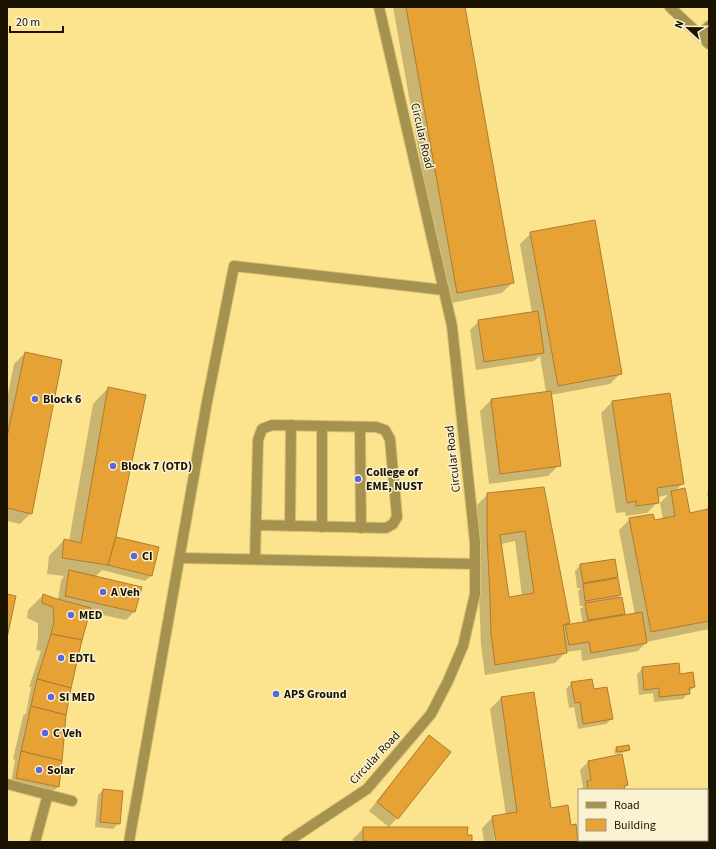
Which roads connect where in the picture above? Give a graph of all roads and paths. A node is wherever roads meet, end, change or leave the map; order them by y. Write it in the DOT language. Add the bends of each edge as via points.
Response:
graph roads {
  1 [pos="378,7"];
  2 [pos="670,7"];
  3 [pos="709,26"];
  4 [pos="700,35"];
  5 [pos="709,44"];
  6 [pos="444,290"];
  7 [pos="290,425"];
  8 [pos="322,426"];
  9 [pos="360,426"];
  10 [pos="256,525"];
  11 [pos="290,526"];
  12 [pos="322,526"];
  13 [pos="361,528"];
  14 [pos="180,558"];
  15 [pos="255,559"];
  16 [pos="475,564"];
  17 [pos="7,784"];
  18 [pos="48,794"];
  19 [pos="72,801"];
  20 [pos="35,842"];
  21 [pos="128,842"];
  22 [pos="287,842"];
  1 -- 6 [label="street, Circular Road"];
  2 -- 4 [label="street"];
  3 -- 4 [label="street"];
  4 -- 5 [label="street"];
  6 -- 14 [label="street" via="234,266"];
  6 -- 16 [label="street, Circular Road" via="452,326 475,542"];
  7 -- 8 [label="street"];
  7 -- 10 [label="street" via="272,425 262,429 258,440"];
  7 -- 11 [label="street"];
  8 -- 9 [label="street"];
  8 -- 12 [label="street"];
  9 -- 13 [label="street"];
  9 -- 13 [label="street" via="386,430 390,439 396,517 393,524 386,528"];
  10 -- 11 [label="street"];
  10 -- 15 [label="street"];
  11 -- 12 [label="street"];
  12 -- 13 [label="street"];
  14 -- 15 [label="street"];
  14 -- 21 [label="street"];
  15 -- 16 [label="street"];
  16 -- 22 [label="street, Circular Road" via="475,594 463,646 431,714 367,789"];
  17 -- 18 [label="street"];
  18 -- 19 [label="street"];
  18 -- 20 [label="street"];
}
